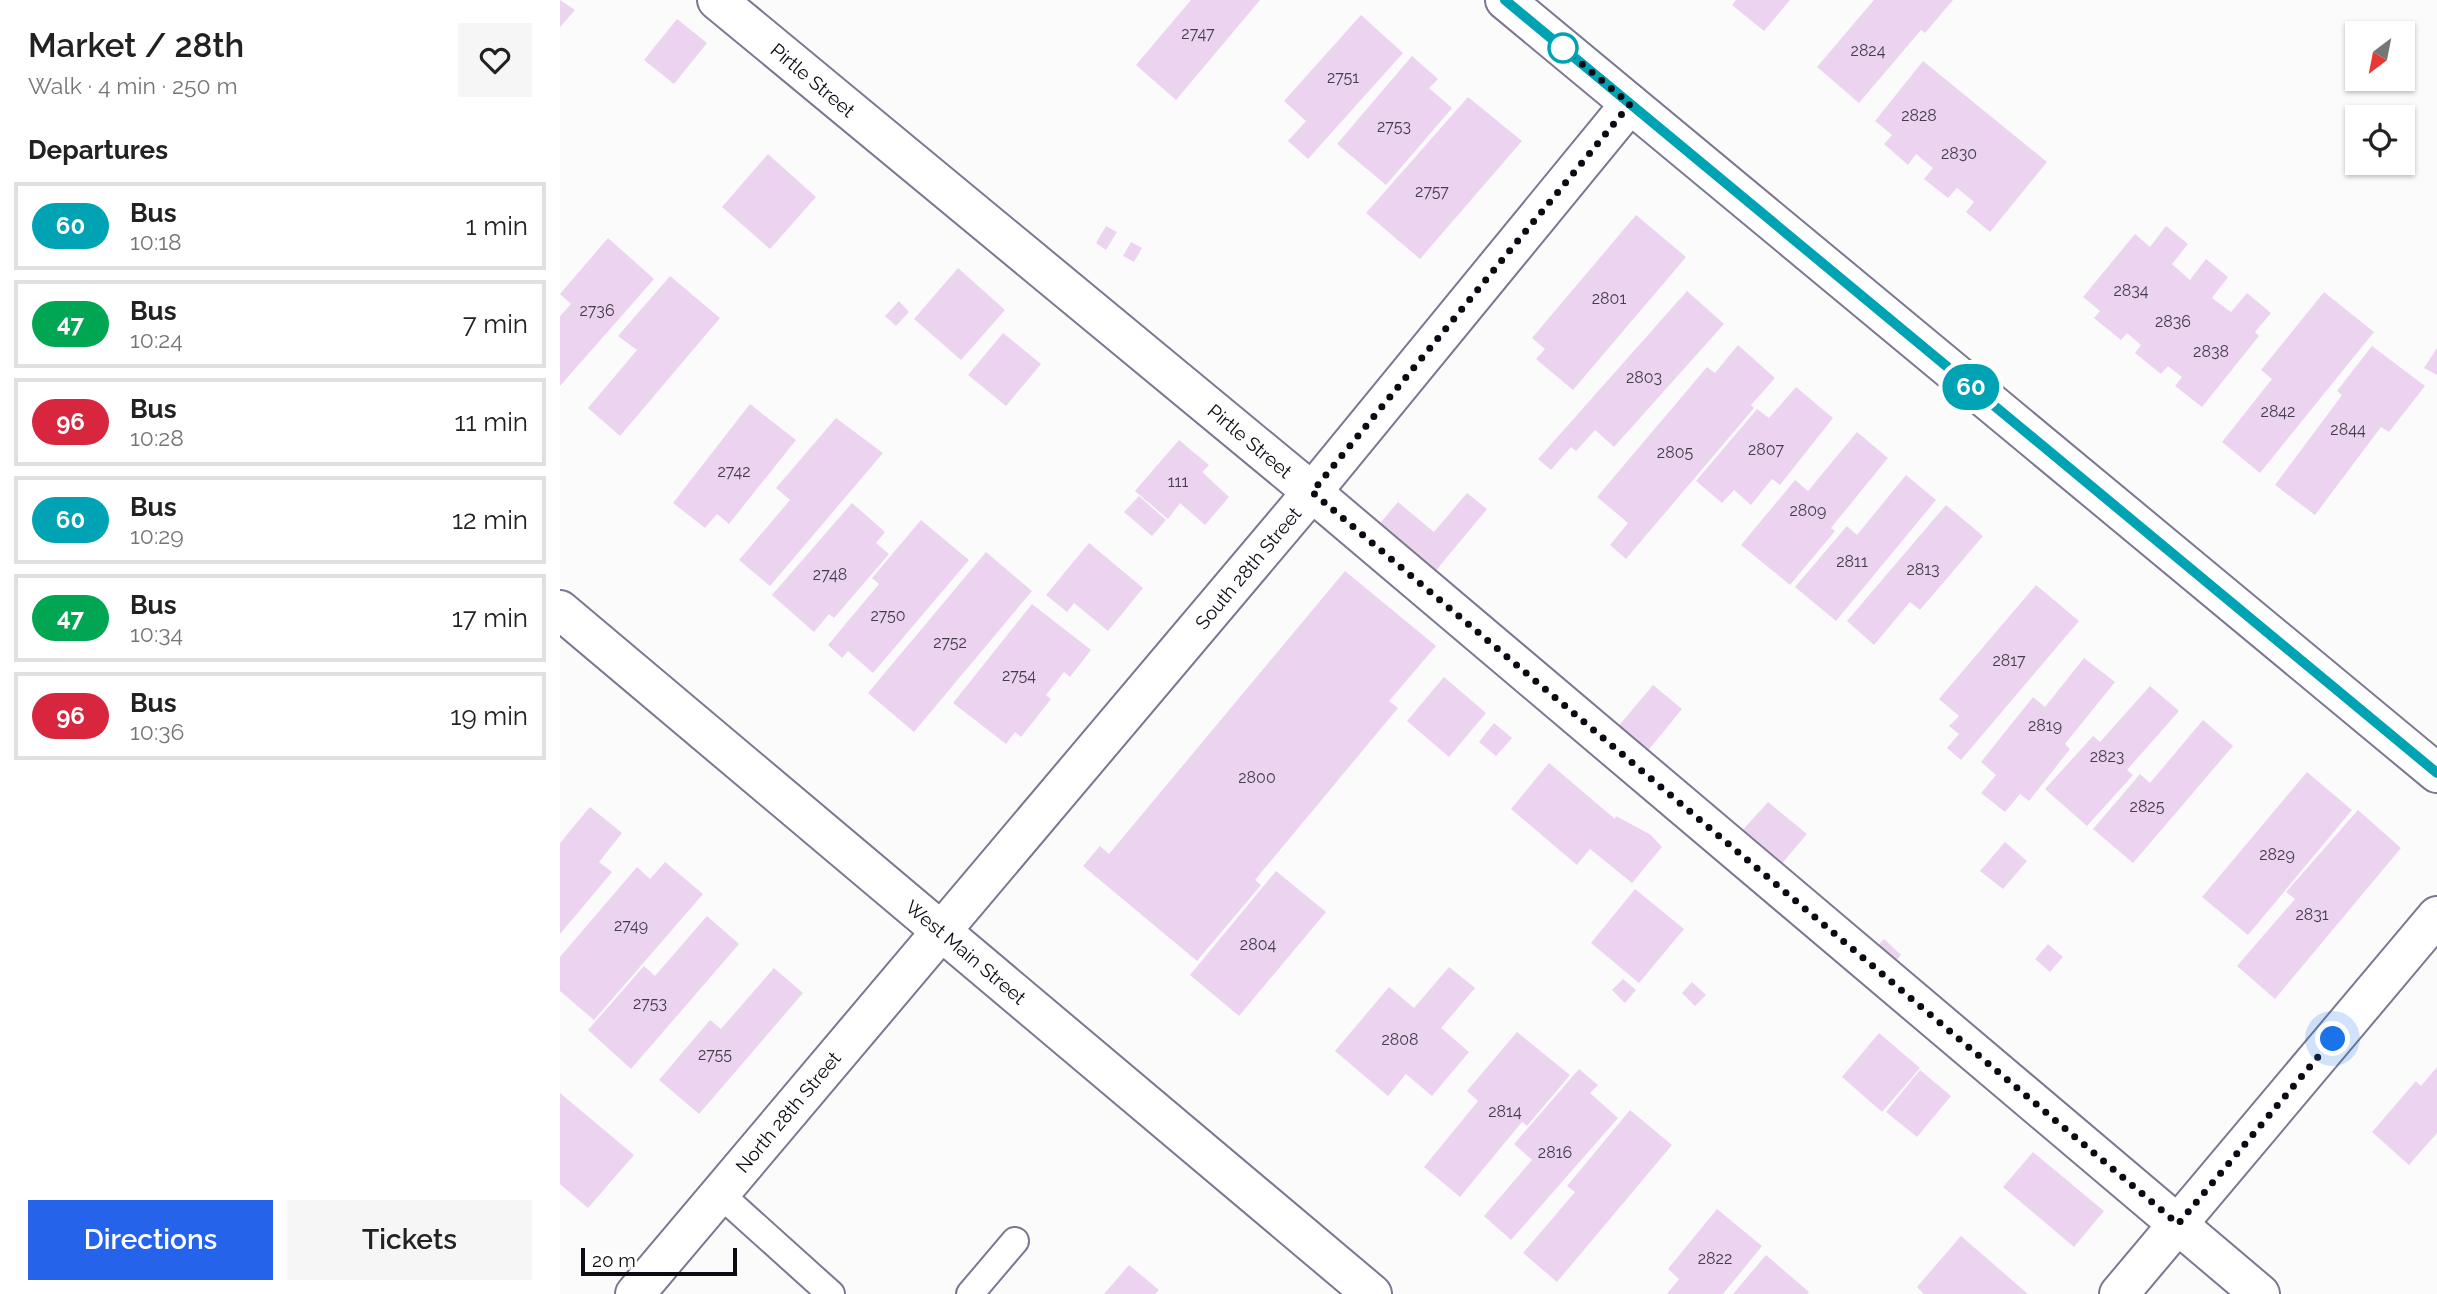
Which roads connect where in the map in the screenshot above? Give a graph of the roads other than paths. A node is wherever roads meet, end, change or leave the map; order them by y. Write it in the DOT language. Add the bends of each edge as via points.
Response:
graph roads {
  1 [pos="717,0"];
  2 [pos="1505,0"];
  3 [pos="1630,104"];
  4 [pos="1312,492"];
  5 [pos="560,610"];
  6 [pos="2437,773"];
  7 [pos="2437,916"];
  8 [pos="940,930"];
  9 [pos="720,1194"];
  10 [pos="2178,1224"];
  11 [pos="1015,1241"];
  12 [pos="635,1294"];
  13 [pos="831,1294"];
  14 [pos="970,1294"];
  15 [pos="1373,1294"];
  16 [pos="2119,1294"];
  17 [pos="2260,1294"];
  1 -- 4 [label="street, Pirtle Street"];
  2 -- 3 [label="street"];
  3 -- 4 [label="street, South 28th Street"];
  3 -- 6 [label="street"];
  4 -- 8 [label="street, South 28th Street"];
  4 -- 10 [label="street, Pirtle Street"];
  5 -- 8 [label="street, West Main Street"];
  7 -- 10 [label="street"];
  8 -- 9 [label="street, North 28th Street"];
  8 -- 15 [label="street, West Main Street"];
  9 -- 12 [label="street, North 28th Street"];
  9 -- 13 [label="lane"];
  10 -- 16 [label="street"];
  10 -- 17 [label="street, Pirtle Street"];
  11 -- 14 [label="lane"];
}
